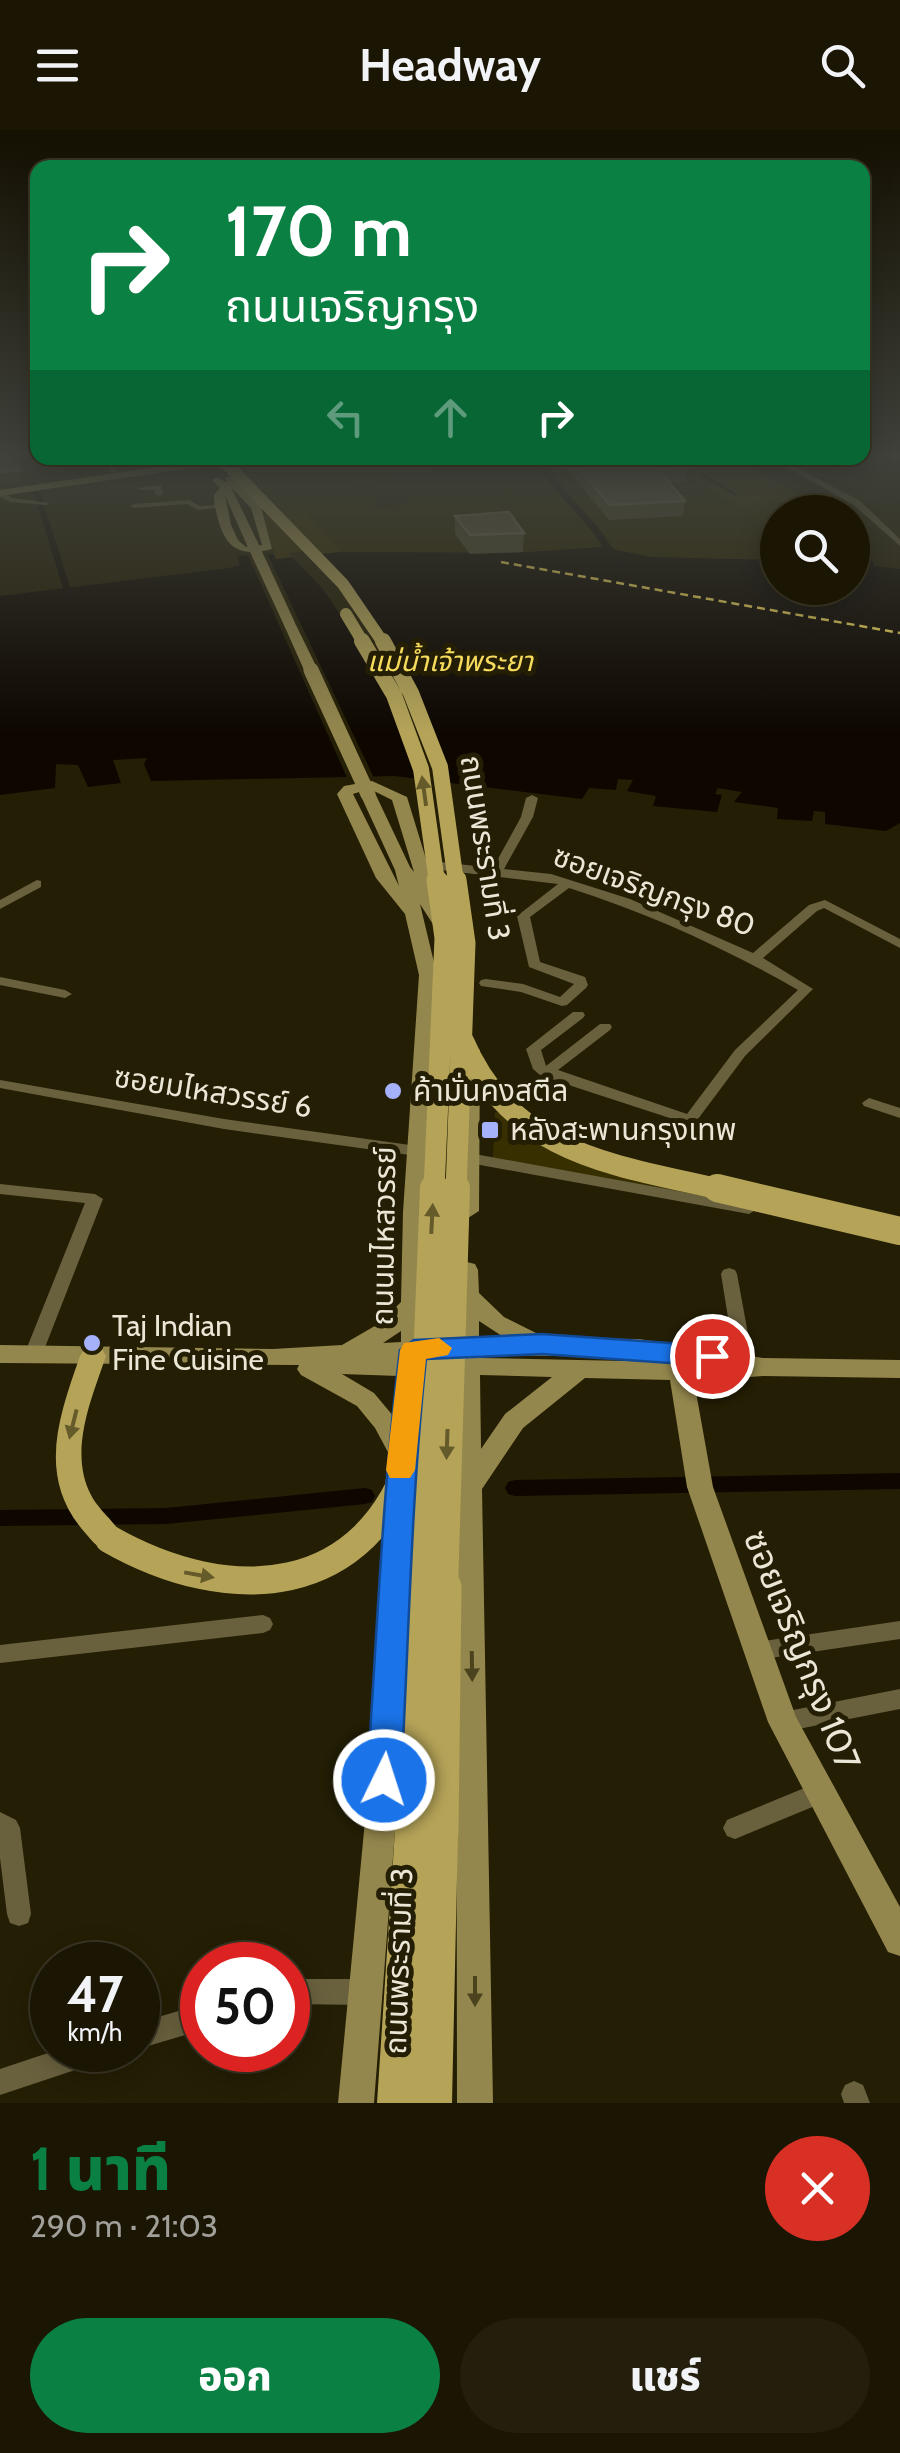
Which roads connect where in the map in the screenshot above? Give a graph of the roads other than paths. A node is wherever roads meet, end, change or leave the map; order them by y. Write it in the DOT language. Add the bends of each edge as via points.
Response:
graph roads {
  1 [pos="255,550"];
  2 [pos="292,550"];
  3 [pos="309,550"];
  4 [pos="532,798"];
  5 [pos="423,864"];
  6 [pos="498,870"];
  7 [pos="37,884"];
  8 [pos="566,884"];
  9 [pos="0,904"];
  10 [pos="423,910"];
  11 [pos="900,944"];
  12 [pos="754,959"];
  13 [pos="0,981"];
  14 [pos="486,984"];
  15 [pos="65,994"];
  16 [pos="578,1015"];
  17 [pos="605,1027"];
  18 [pos="460,1032"];
  19 [pos="546,1072"];
  20 [pos="0,1084"];
  21 [pos="869,1102"];
  22 [pos="900,1113"];
  23 [pos="417,1151"];
  24 [pos="469,1158"];
  25 [pos="0,1188"];
  26 [pos="900,1218"];
  27 [pos="805,1220"];
  28 [pos="900,1231"];
  29 [pos="900,1241"];
  30 [pos="729,1274"];
  31 [pos="466,1295"];
  32 [pos="414,1304"];
  33 [pos="542,1344"];
  34 [pos="345,1352"];
  35 [pos="0,1354"];
  36 [pos="33,1354"];
  37 [pos="92,1356"];
  38 [pos="469,1356"];
  39 [pos="413,1359"];
  40 [pos="283,1360"];
  41 [pos="753,1364"];
  42 [pos="582,1368"];
  43 [pos="900,1370"];
  44 [pos="680,1372"];
  45 [pos="423,1422"];
  46 [pos="402,1455"];
  47 [pos="469,1487"];
  48 [pos="398,1559"];
  49 [pos="470,1569"];
  50 [pos="263,1624"];
  51 [pos="900,1630"];
  52 [pos="756,1652"];
  53 [pos="0,1654"];
  54 [pos="900,1699"];
  55 [pos="783,1722"];
  56 [pos="819,1794"];
  57 [pos="0,1823"];
  58 [pos="735,1828"];
  59 [pos="426,1831"];
  60 [pos="19,1914"];
  61 [pos="900,1940"];
  62 [pos="310,1992"];
  63 [pos="365,1992"];
  64 [pos="30,2072"];
  65 [pos="0,2082"];
  66 [pos="356,2103"];
  67 [pos="397,2103"];
  68 [pos="432,2103"];
  69 [pos="476,2103"];
  1 -- 10 [label="main road, ถนนมไหสวรรย์, bridge"];
  45 -- 2 [label="main road, ถนนพระรามที่ 3, one-way, bridge" via="446,938 421,769 394,695 361,634"];
  3 -- 18 [label="main road, ถนนพระรามที่ 3, bridge" via="377,630 440,768 465,943"];
  4 -- 6 [label="street"];
  5 -- 6 [label="street, ซอยเจริญกรุง 80"];
  5 -- 10 [label="main road"];
  5 -- 10 [label="main road" via="394,792 372,785 349,789 345,794 384,878"];
  6 -- 8 [label="street, ซอยเจริญกรุง 80"];
  7 -- 9 [label="street"];
  8 -- 12 [label="street, ซอยเจริญกรุง 80" via="640,908"];
  8 -- 14 [label="street" via="523,916 534,964 582,982 569,999"];
  10 -- 23 [label="main road, ถนนมไหสวรรย์" via="428,973"];
  10 -- 24 [label="main road, ถนนมไหสวรรย์" via="457,964 470,1027"];
  11 -- 12 [label="street, ซอยเจริญกรุง 80" via="824,904"];
  12 -- 19 [label="street" via="806,989 738,1056 690,1120"];
  13 -- 15 [label="street"];
  16 -- 19 [label="street" via="533,1049"];
  17 -- 19 [label="street"];
  18 -- 28 [label="main road, bridge" via="494,1097 554,1144 616,1165"];
  18 -- 59 [label="main road, ถนนพระรามที่ 3, one-way, bridge"];
  20 -- 23 [label="street, ซอยมไหสวรรย์ 6"];
  21 -- 22 [label="street"];
  23 -- 32 [label="main road, ถนนมไหสวรรย์"];
  24 -- 27 [label="street"];
  24 -- 31 [label="main road, ถนนมไหสวรรย์"];
  25 -- 36 [label="street" via="95,1199"];
  26 -- 27 [label="street" via="830,1204"];
  27 -- 29 [label="street"];
  30 -- 41 [label="street"];
  31 -- 33 [label="main road" via="508,1332"];
  31 -- 38 [label="main road, ถนนมไหสวรรย์"];
  32 -- 34 [label="main road" via="388,1329"];
  32 -- 39 [label="main road, ถนนมไหสวรรย์"];
  33 -- 38 [label="main road"];
  33 -- 41 [label="main road"];
  34 -- 39 [label="main road"];
  34 -- 40 [label="main road"];
  35 -- 36 [label="main road"];
  36 -- 37 [label="main road"];
  37 -- 40 [label="main road"];
  37 -- 45 [label="main road, one-way, bridge" via="67,1448 71,1494 109,1539 165,1568 233,1580 309,1569 351,1551 388,1514"];
  38 -- 39 [label="main road"];
  38 -- 42 [label="main road"];
  38 -- 47 [label="main road"];
  39 -- 40 [label="main road"];
  39 -- 46 [label="main road, ถนนพระรามที่ 3"];
  40 -- 46 [label="main road" via="368,1398"];
  41 -- 43 [label="main road"];
  41 -- 44 [label="main road"];
  42 -- 44 [label="main road"];
  42 -- 47 [label="main road" via="514,1421"];
  44 -- 52 [label="main road, ซอยเจริญกรุง 107" via="698,1480"];
  45 -- 59 [label="main road, ถนนพระรามที่ 3, bridge"];
  46 -- 48 [label="main road, ถนนพระรามที่ 3"];
  47 -- 49 [label="main road"];
  48 -- 49 [label="main road" via="416,1532 433,1527 458,1539"];
  48 -- 63 [label="main road, ถนนพระรามที่ 3"];
  49 -- 69 [label="main road, one-way"];
  50 -- 53 [label="street"];
  51 -- 52 [label="street"];
  52 -- 55 [label="main road, ซอยเจริญกรุง 107"];
  54 -- 55 [label="street"];
  55 -- 56 [label="main road, ซอยเจริญกรุง 107"];
  56 -- 58 [label="street"];
  56 -- 61 [label="main road, ซอยเจริญกรุง 107"];
  57 -- 60 [label="street" via="8,1828"];
  59 -- 67 [label="main road, ถนนพระรามที่ 3"];
  59 -- 68 [label="main road, ถนนพระรามที่ 3"];
  62 -- 63 [label="street"];
  63 -- 66 [label="main road, ถนนพระรามที่ 3"];
  64 -- 65 [label="street"];
}
